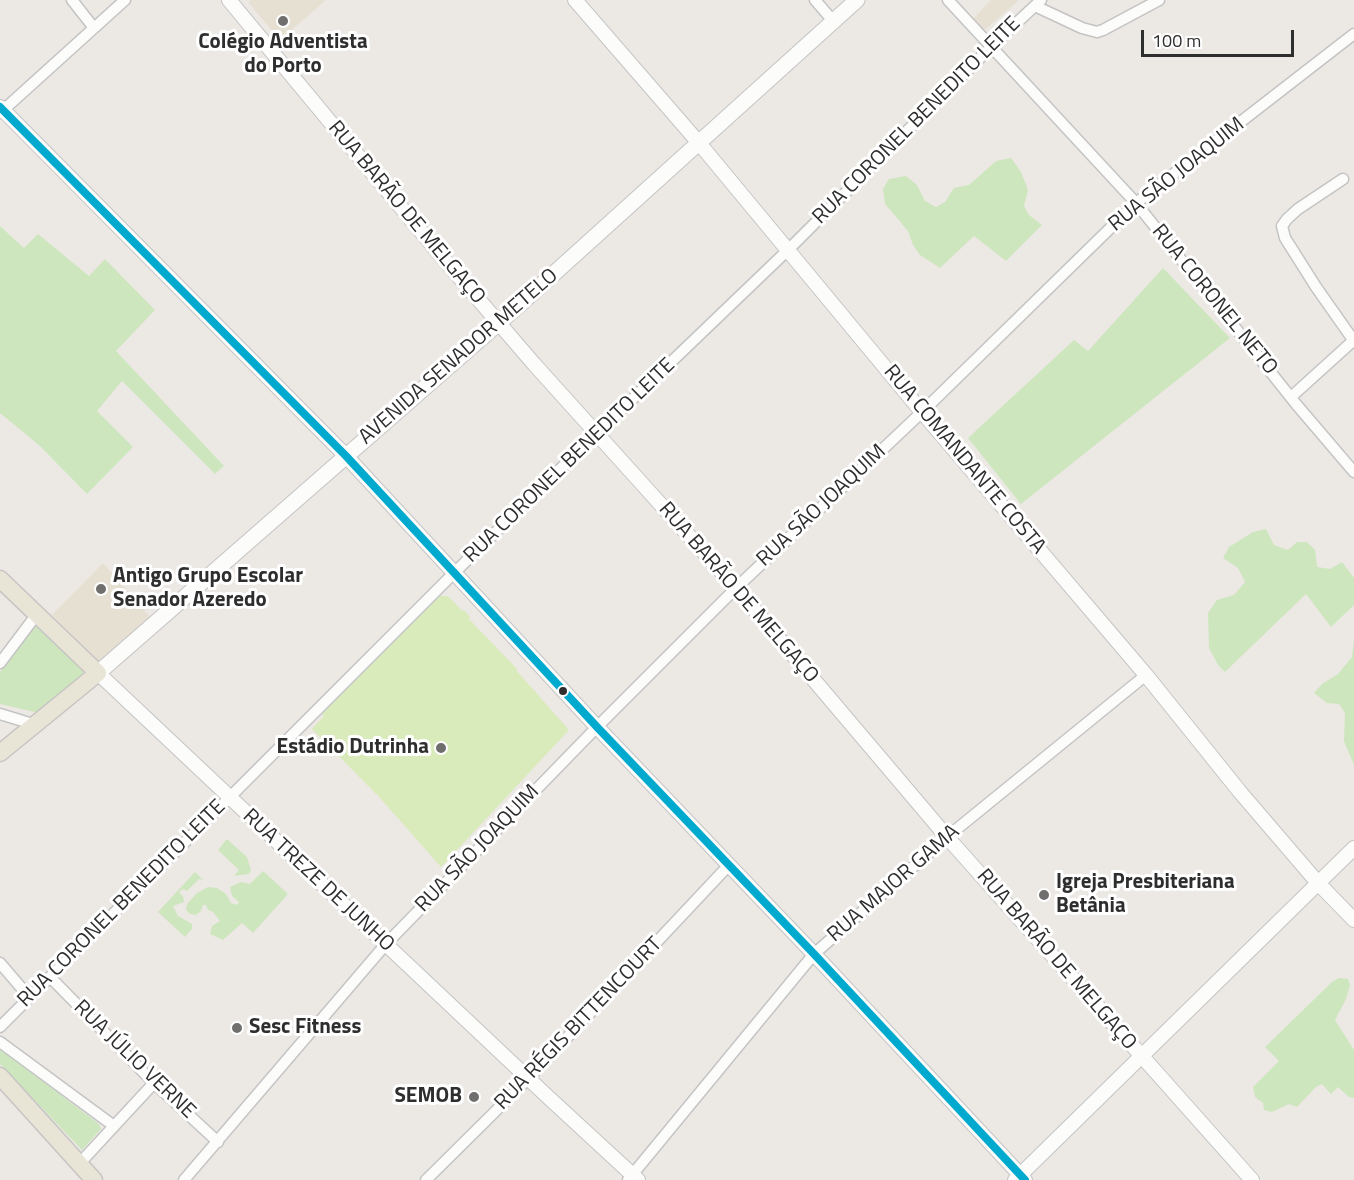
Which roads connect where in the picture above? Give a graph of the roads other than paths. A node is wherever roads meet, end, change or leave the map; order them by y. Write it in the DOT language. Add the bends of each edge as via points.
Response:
graph roads {
  1 [pos="72,0"];
  2 [pos="125,0"];
  3 [pos="230,0"];
  4 [pos="575,0"];
  5 [pos="814,0"];
  6 [pos="857,0"];
  7 [pos="948,0"];
  8 [pos="1159,0"];
  9 [pos="1038,3"];
  10 [pos="834,22"];
  11 [pos="94,28"];
  12 [pos="1354,34"];
  13 [pos="991,47"];
  14 [pos="1,110"];
  15 [pos="699,143"];
  16 [pos="1343,179"];
  17 [pos="1136,203"];
  18 [pos="788,250"];
  19 [pos="498,323"];
  20 [pos="1354,341"];
  21 [pos="1291,397"];
  22 [pos="922,412"];
  23 [pos="596,434"];
  24 [pos="346,456"];
  25 [pos="1354,472"];
  26 [pos="455,572"];
  27 [pos="0,579"];
  28 [pos="736,588"];
  29 [pos="37,614"];
  30 [pos="0,663"];
  31 [pos="98,673"];
  32 [pos="1146,675"];
  33 [pos="0,714"];
  34 [pos="36,725"];
  35 [pos="597,727"];
  36 [pos="0,753"];
  37 [pos="228,797"];
  38 [pos="947,837"];
  39 [pos="1354,848"];
  40 [pos="729,865"];
  41 [pos="1318,883"];
  42 [pos="1354,920"];
  43 [pos="386,944"];
  44 [pos="814,954"];
  45 [pos="0,963"];
  46 [pos="51,978"];
  47 [pos="30,998"];
  48 [pos="0,1027"];
  49 [pos="0,1042"];
  50 [pos="1141,1057"];
  51 [pos="0,1076"];
  52 [pos="528,1078"];
  53 [pos="154,1083"];
  54 [pos="114,1126"];
  55 [pos="218,1142"];
  56 [pos="79,1164"];
  57 [pos="633,1178"];
  58 [pos="1020,1178"];
  59 [pos="94,1180"];
  60 [pos="184,1180"];
  61 [pos="426,1180"];
  62 [pos="1252,1180"];
  1 -- 11 [label="street"];
  2 -- 11 [label="street"];
  3 -- 19 [label="street, RUA BARÃO DE MELGAÇO"];
  4 -- 15 [label="street, RUA COMANDANTE COSTA"];
  5 -- 10 [label="street"];
  6 -- 10 [label="main road, AVENIDA SENADOR METELO"];
  7 -- 13 [label="street, RUA CORONEL NETO"];
  8 -- 9 [label="street" via="1096,32"];
  9 -- 13 [label="street, RUA CORONEL BENEDITO LEITE"];
  10 -- 15 [label="main road, AVENIDA SENADOR METELO"];
  11 -- 14 [label="street"];
  12 -- 17 [label="street, RUA SÃO JOAQUIM"];
  13 -- 17 [label="street, RUA CORONEL NETO"];
  13 -- 18 [label="street, RUA CORONEL BENEDITO LEITE"];
  14 -- 24 [label="street"];
  15 -- 18 [label="street, RUA COMANDANTE COSTA"];
  15 -- 19 [label="main road, AVENIDA SENADOR METELO"];
  16 -- 20 [label="street" via="1298,209 1282,226 1285,238"];
  17 -- 21 [label="street, RUA CORONEL NETO"];
  17 -- 22 [label="street, RUA SÃO JOAQUIM"];
  18 -- 22 [label="street, RUA COMANDANTE COSTA"];
  18 -- 23 [label="street, RUA CORONEL BENEDITO LEITE"];
  19 -- 23 [label="street, RUA BARÃO DE MELGAÇO"];
  19 -- 24 [label="main road, AVENIDA SENADOR METELO"];
  20 -- 21 [label="street"];
  21 -- 25 [label="street, RUA CORONEL NETO"];
  22 -- 28 [label="street, RUA SÃO JOAQUIM"];
  22 -- 32 [label="street, RUA COMANDANTE COSTA"];
  23 -- 26 [label="street, RUA CORONEL BENEDITO LEITE"];
  23 -- 28 [label="street, RUA BARÃO DE MELGAÇO"];
  24 -- 26 [label="street"];
  24 -- 31 [label="main road, AVENIDA SENADOR METELO"];
  26 -- 35 [label="street"];
  26 -- 37 [label="street, RUA CORONEL BENEDITO LEITE"];
  27 -- 29 [label="main road, RUA TREZE DE JUNHO"];
  28 -- 35 [label="street, RUA SÃO JOAQUIM"];
  28 -- 38 [label="street, RUA BARÃO DE MELGAÇO"];
  29 -- 30 [label="street"];
  29 -- 31 [label="main road, RUA TREZE DE JUNHO"];
  31 -- 34 [label="main road, AVENIDA SENADOR METELO"];
  31 -- 37 [label="street, RUA TREZE DE JUNHO"];
  32 -- 38 [label="street, RUA MAJOR GAMA"];
  32 -- 41 [label="street, RUA COMANDANTE COSTA"];
  33 -- 34 [label="street"];
  34 -- 36 [label="main road, AVENIDA SENADOR METELO"];
  35 -- 40 [label="street"];
  35 -- 43 [label="street, RUA SÃO JOAQUIM"];
  37 -- 43 [label="street, RUA TREZE DE JUNHO"];
  37 -- 46 [label="street, RUA CORONEL BENEDITO LEITE"];
  38 -- 44 [label="street, RUA MAJOR GAMA"];
  38 -- 50 [label="street, RUA BARÃO DE MELGAÇO"];
  39 -- 41 [label="street"];
  40 -- 44 [label="street"];
  40 -- 52 [label="street, RUA RÉGIS BITTENCOURT"];
  41 -- 42 [label="street, RUA COMANDANTE COSTA"];
  41 -- 50 [label="street"];
  43 -- 52 [label="street, RUA TREZE DE JUNHO"];
  43 -- 55 [label="street, RUA SÃO JOAQUIM"];
  44 -- 57 [label="street, RUA MAJOR GAMA"];
  44 -- 58 [label="street"];
  45 -- 47 [label="street"];
  46 -- 47 [label="street, RUA CORONEL BENEDITO LEITE"];
  46 -- 53 [label="street, RUA JÚLIO VERNE"];
  47 -- 48 [label="street, RUA CORONEL BENEDITO LEITE"];
  49 -- 54 [label="street"];
  50 -- 58 [label="street"];
  50 -- 62 [label="street, RUA BARÃO DE MELGAÇO"];
  51 -- 56 [label="main road"];
  52 -- 57 [label="street, RUA TREZE DE JUNHO"];
  52 -- 61 [label="street, RUA RÉGIS BITTENCOURT"];
  53 -- 54 [label="street"];
  53 -- 55 [label="street, RUA JÚLIO VERNE"];
  54 -- 56 [label="street"];
  55 -- 60 [label="street, RUA SÃO JOAQUIM"];
  56 -- 59 [label="main road"];
}
